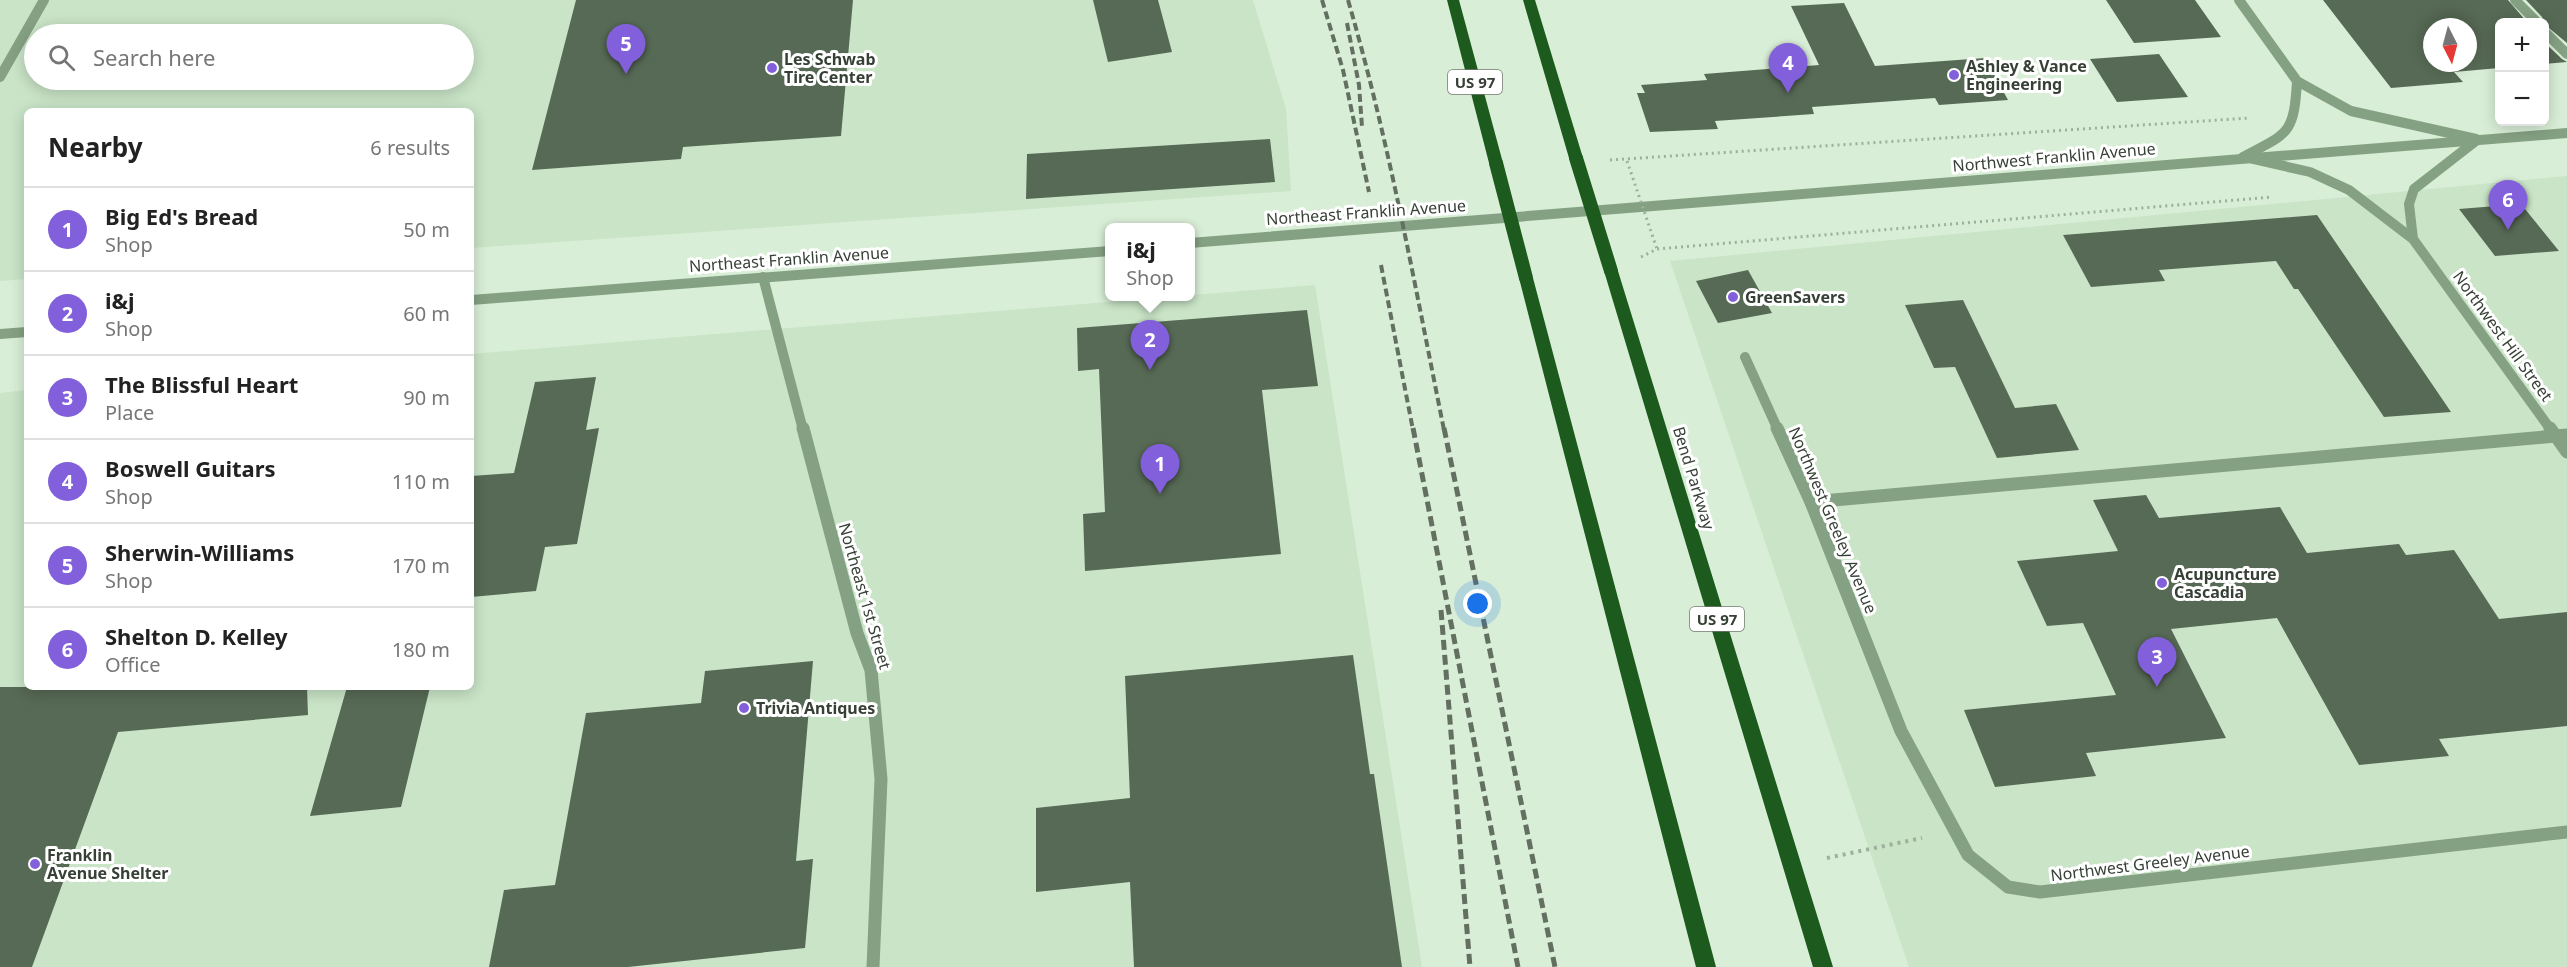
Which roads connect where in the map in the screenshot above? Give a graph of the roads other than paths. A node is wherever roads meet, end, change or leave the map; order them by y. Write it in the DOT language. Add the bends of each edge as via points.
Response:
graph roads {
  1 [pos="44,0"];
  2 [pos="1453,0"];
  3 [pos="1528,0"];
  4 [pos="2239,0"];
  5 [pos="2515,0"];
  6 [pos="2533,18"];
  7 [pos="30,24"];
  8 [pos="24,35"];
  9 [pos="2549,36"];
  10 [pos="2567,54"];
  11 [pos="0,77"];
  12 [pos="2297,81"];
  13 [pos="2567,133"];
  14 [pos="2477,140"];
  15 [pos="2243,157"];
  16 [pos="1544,214"];
  17 [pos="2413,239"];
  18 [pos="1195,243"];
  19 [pos="1105,251"];
  20 [pos="763,277"];
  21 [pos="474,300"];
  22 [pos="24,332"];
  23 [pos="0,334"];
  24 [pos="1745,357"];
  25 [pos="2561,436"];
  26 [pos="2567,453"];
  27 [pos="1811,502"];
  28 [pos="2567,832"];
  29 [pos="873,967"];
  30 [pos="1706,967"];
  31 [pos="1823,967"];
  1 -- 7 [label="street"];
  2 -- 30 [label="highway, US 97, bridge"];
  3 -- 31 [label="highway, Bend Parkway / US 97, bridge"];
  4 -- 12 [label="street"];
  5 -- 6 [label="street"];
  8 -- 11 [label="street"];
  9 -- 10 [label="street"];
  12 -- 14 [label="street" via="2351,111"];
  12 -- 15 [label="street" via="2295,114 2282,136"];
  13 -- 14 [label="street, Northwest Franklin Avenue"];
  14 -- 15 [label="street, Northwest Franklin Avenue"];
  14 -- 17 [label="street, Northwest Hill Street" via="2414,189 2409,204"];
  15 -- 16 [label="street, Northwest Franklin Avenue"];
  15 -- 17 [label="street, Northwest Hill Street" via="2310,172 2349,190"];
  16 -- 18 [label="street, Northeast Franklin Avenue"];
  17 -- 25 [label="street, Northwest Hill Street"];
  19 -- 20 [label="street, Northeast Franklin Avenue"];
  20 -- 21 [label="street, Northeast Franklin Avenue"];
  20 -- 29 [label="street, Northeast 1st Street" via="856,633 871,670 881,779"];
  22 -- 23 [label="street"];
  24 -- 27 [label="street, Northwest Greeley Avenue"];
  25 -- 26 [label="street, Northwest Hill Street"];
  25 -- 27 [label="street"];
  27 -- 28 [label="street, Northwest Greeley Avenue" via="1901,731 1968,855 2008,887 2040,892"];
}
